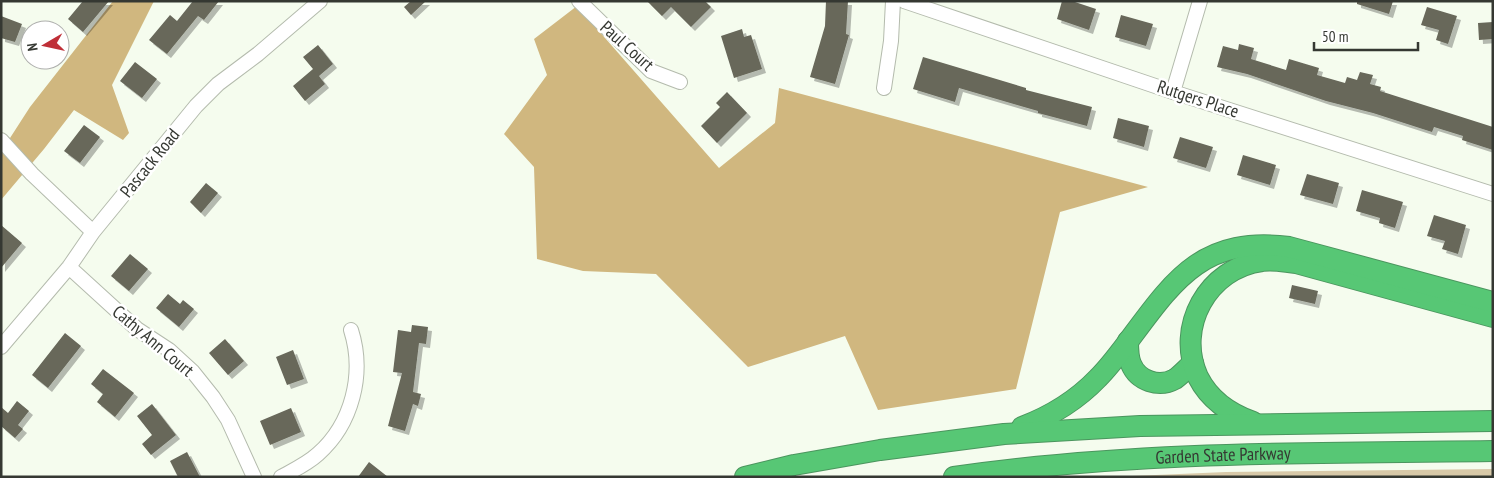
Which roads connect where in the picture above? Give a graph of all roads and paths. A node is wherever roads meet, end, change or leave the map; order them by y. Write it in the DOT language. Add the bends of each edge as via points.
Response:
graph roads {
  1 [pos="320,1"];
  2 [pos="579,1"];
  3 [pos="892,1"];
  4 [pos="904,1"];
  5 [pos="1200,1"];
  6 [pos="680,82"];
  7 [pos="884,88"];
  8 [pos="1173,92"];
  9 [pos="1,140"];
  10 [pos="1493,194"];
  11 [pos="94,232"];
  12 [pos="69,267"];
  13 [pos="1493,302"];
  14 [pos="1493,317"];
  15 [pos="352,330"];
  16 [pos="1128,341"];
  17 [pos="1,347"];
  18 [pos="1193,363"];
  19 [pos="1493,421"];
  20 [pos="1259,425"];
  21 [pos="1004,434"];
  22 [pos="1493,451"];
  23 [pos="254,477"];
  24 [pos="281,477"];
  25 [pos="745,477"];
  26 [pos="954,477"];
  1 -- 11 [label="street, Pascack Road" via="218,84 196,106"];
  2 -- 6 [label="street, Paul Court" via="651,71"];
  3 -- 7 [label="street" via="891,41"];
  4 -- 8 [label="street, Rutgers Place"];
  5 -- 8 [label="street"];
  8 -- 10 [label="street, Rutgers Place"];
  9 -- 11 [label="street"];
  11 -- 12 [label="street, Pascack Road"];
  12 -- 17 [label="street, Pascack Road"];
  12 -- 23 [label="street, Cathy Ann Court" via="137,329 169,350 193,372 228,420"];
  13 -- 16 [label="highway" via="1289,247 1243,246 1204,260 1180,277"];
  14 -- 18 [label="highway" via="1296,264 1261,261 1230,272 1204,296 1192,328"];
  15 -- 24 [label="street" via="357,359 356,379 344,420 318,454"];
  16 -- 18 [label="highway" via="1131,366 1148,381 1170,381"];
  16 -- 21 [label="highway" via="1099,377 1074,400 1047,416"];
  18 -- 20 [label="highway" via="1204,388 1216,402 1231,413"];
  19 -- 20 [label="highway"];
  20 -- 21 [label="highway" via="1140,426"];
  21 -- 25 [label="highway" via="871,452"];
  22 -- 26 [label="highway, Garden State Parkway" via="1150,459"];
}
